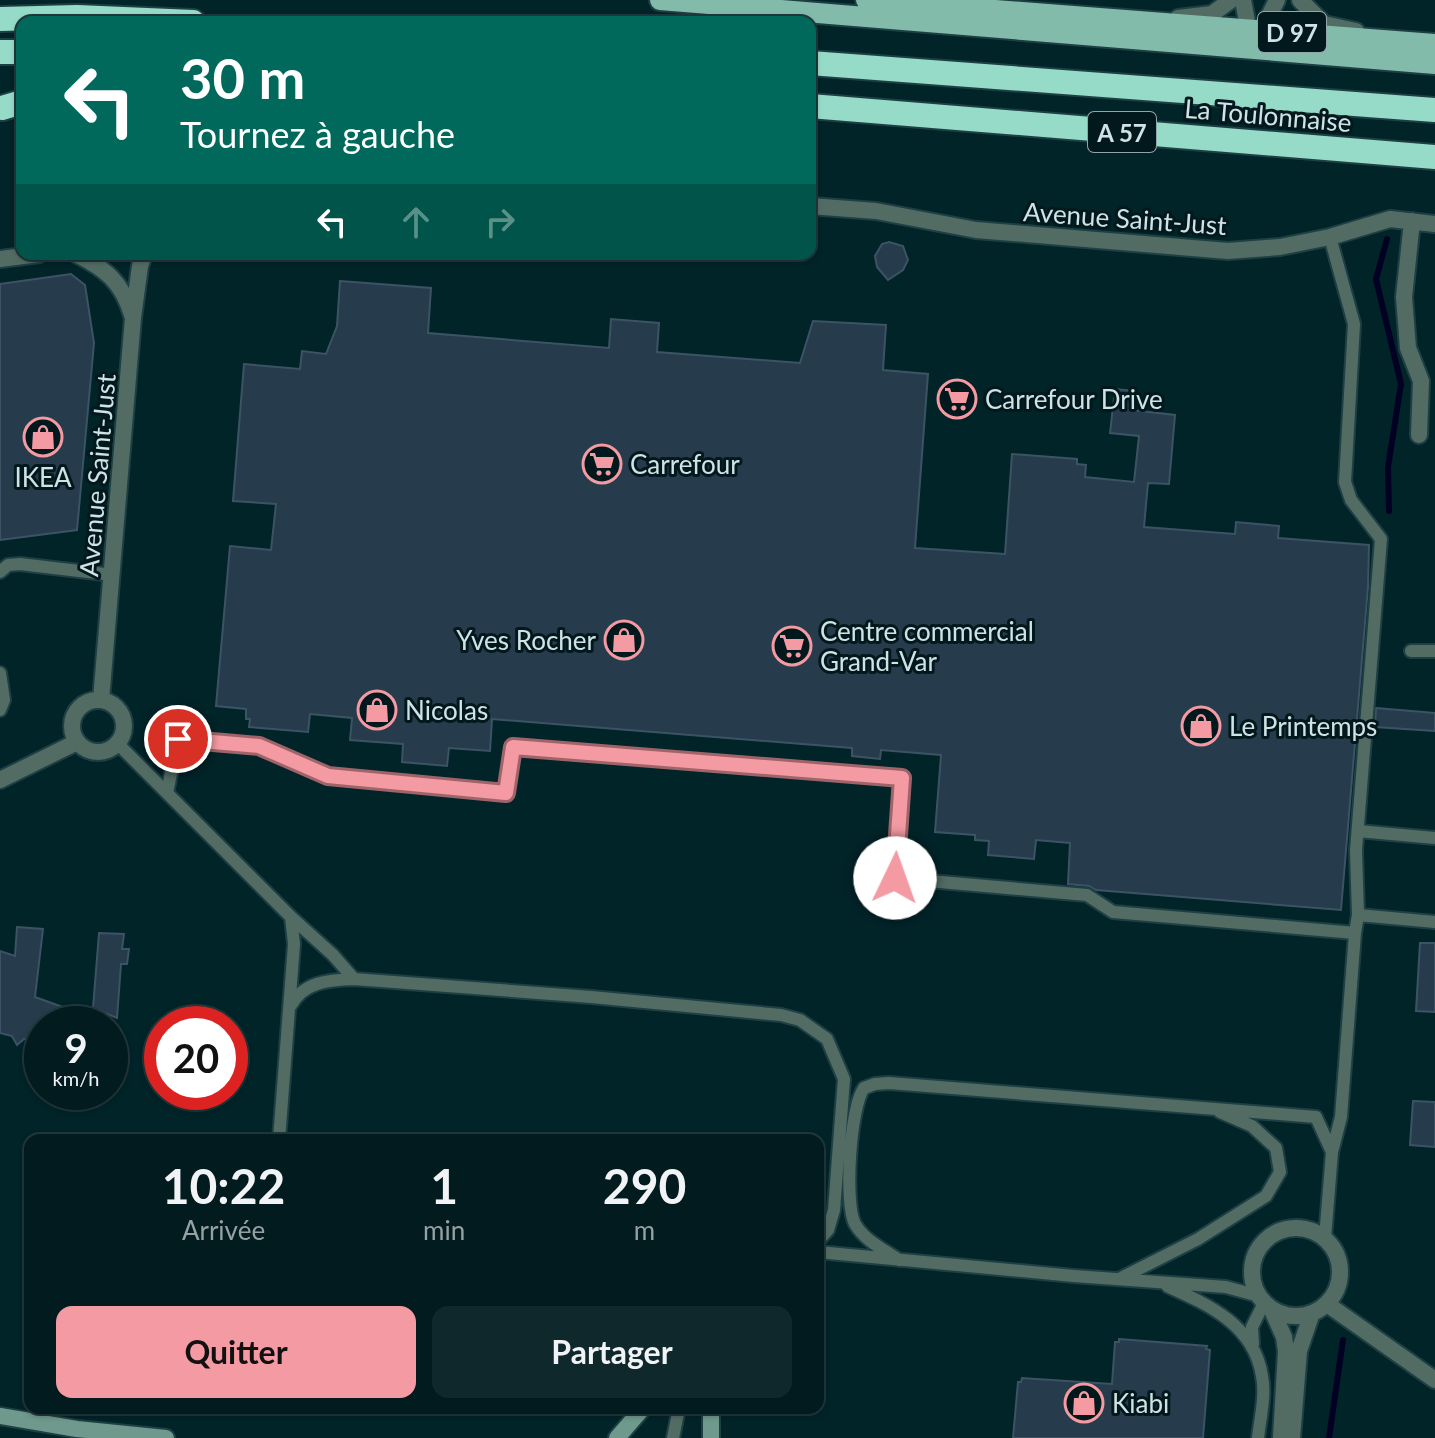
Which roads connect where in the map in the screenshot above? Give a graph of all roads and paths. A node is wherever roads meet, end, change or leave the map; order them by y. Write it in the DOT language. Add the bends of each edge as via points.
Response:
graph roads {
  1 [pos="660,0"];
  2 [pos="866,0"];
  3 [pos="1231,0"];
  4 [pos="1243,0"];
  5 [pos="1277,0"];
  6 [pos="1300,0"];
  7 [pos="1148,21"];
  8 [pos="1255,35"];
  9 [pos="1409,42"];
  10 [pos="1435,44"];
  11 [pos="816,63"];
  12 [pos="1435,64"];
  13 [pos="816,106"];
  14 [pos="1435,110"];
  15 [pos="1435,157"];
  16 [pos="816,206"];
  17 [pos="1412,221"];
  18 [pos="1435,224"];
  19 [pos="1330,237"];
  20 [pos="86,260"];
  21 [pos="142,260"];
  22 [pos="133,318"];
  23 [pos="1419,435"];
  24 [pos="0,572"];
  25 [pos="113,575"];
  26 [pos="1411,651"];
  27 [pos="1435,651"];
  28 [pos="0,673"];
  29 [pos="101,700"];
  30 [pos="0,710"];
  31 [pos="77,742"];
  32 [pos="117,743"];
  33 [pos="0,780"];
  34 [pos="167,793"];
  35 [pos="1358,831"];
  36 [pos="1435,838"];
  37 [pos="1358,915"];
  38 [pos="291,917"];
  39 [pos="1435,922"];
  40 [pos="1355,933"];
  41 [pos="354,979"];
  42 [pos="290,1006"];
  43 [pos="1212,1108"];
  44 [pos="279,1134"];
  45 [pos="1332,1152"];
  46 [pos="824,1234"];
  47 [pos="1325,1238"];
  48 [pos="824,1253"];
  49 [pos="899,1260"];
  50 [pos="1118,1279"];
  51 [pos="1157,1282"];
  52 [pos="1265,1303"];
  53 [pos="1327,1304"];
  54 [pos="1312,1313"];
  55 [pos="1255,1350"];
  56 [pos="1435,1380"];
  57 [pos="638,1414"];
  58 [pos="678,1414"];
  59 [pos="711,1414"];
  60 [pos="0,1416"];
  61 [pos="166,1438"];
  62 [pos="617,1438"];
  63 [pos="673,1438"];
  64 [pos="711,1438"];
  65 [pos="1258,1438"];
  66 [pos="1281,1438"];
  67 [pos="1292,1438"];
  1 -- 8 [label="main road, D 97"];
  2 -- 7 [label="main road, D 97"];
  3 -- 7 [label="street" via="1212,14"];
  4 -- 8 [label="street"];
  5 -- 8 [label="street"];
  6 -- 9 [label="street" via="1324,24"];
  7 -- 8 [label="main road, D 97"];
  8 -- 9 [label="main road, D 97"];
  8 -- 12 [label="main road, D 97"];
  9 -- 10 [label="main road, D 97"];
  11 -- 14 [label="highway, La Toulonnaise / A 57"];
  13 -- 15 [label="highway, La Toulonnaise / A 57"];
  16 -- 19 [label="street, Avenue Saint-Just" via="876,211 976,230 1228,251"];
  17 -- 18 [label="street, Avenue Saint-Just"];
  17 -- 19 [label="street, Avenue Saint-Just" via="1390,219"];
  17 -- 23 [label="street" via="1404,297 1408,348 1421,381"];
  19 -- 35 [label="lane" via="1354,324 1345,482 1351,500 1381,539"];
  20 -- 22 [label="street" via="116,281"];
  21 -- 22 [label="street, Avenue Saint-Just"];
  22 -- 25 [label="street, Avenue Saint-Just"];
  24 -- 25 [label="lane" via="20,564"];
  25 -- 29 [label="street, Avenue Saint-Just"];
  26 -- 27 [label="lane"];
  28 -- 30 [label="lane"];
  29 -- 31 [label="street" via="77,711 72,732"];
  29 -- 32 [label="street" via="122,718"];
  31 -- 32 [label="street" via="98,752"];
  31 -- 33 [label="street"];
  32 -- 34 [label="lane"];
  34 -- 38 [label="lane"];
  34 -- 40 [label="lane" via="178,739 259,746 328,776 506,793 513,747 902,778 895,878 1087,895 1113,912"];
  35 -- 36 [label="lane"];
  35 -- 37 [label="lane"];
  37 -- 39 [label="lane"];
  37 -- 40 [label="lane"];
  38 -- 41 [label="lane"];
  38 -- 42 [label="lane"];
  40 -- 45 [label="lane" via="1341,1117"];
  41 -- 42 [label="lane" via="311,985 298,992"];
  41 -- 46 [label="lane" via="800,1020 827,1039 844,1079 834,1210"];
  42 -- 44 [label="lane"];
  43 -- 45 [label="lane" via="1316,1117"];
  43 -- 49 [label="lane" via="889,1083 864,1088 855,1108 849,1201 854,1222 867,1239"];
  43 -- 50 [label="lane" via="1252,1126 1276,1148 1280,1172 1266,1196 1198,1239"];
  45 -- 47 [label="lane"];
  47 -- 52 [label="street" via="1299,1227 1272,1234 1262,1244 1252,1269 1253,1283"];
  47 -- 53 [label="street" via="1341,1271"];
  48 -- 49 [label="lane"];
  49 -- 50 [label="lane"];
  50 -- 51 [label="lane"];
  51 -- 52 [label="lane" via="1226,1287"];
  51 -- 55 [label="lane" via="1210,1305 1235,1323"];
  52 -- 54 [label="street" via="1284,1315"];
  52 -- 55 [label="lane" via="1252,1327"];
  52 -- 66 [label="street" via="1286,1351"];
  53 -- 54 [label="street"];
  53 -- 56 [label="street"];
  54 -- 67 [label="street" via="1299,1351"];
  55 -- 65 [label="lane" via="1263,1377"];
  57 -- 62 [label="main road"];
  58 -- 63 [label="lane"];
  59 -- 64 [label="main road"];
  60 -- 61 [label="main road"];
}
